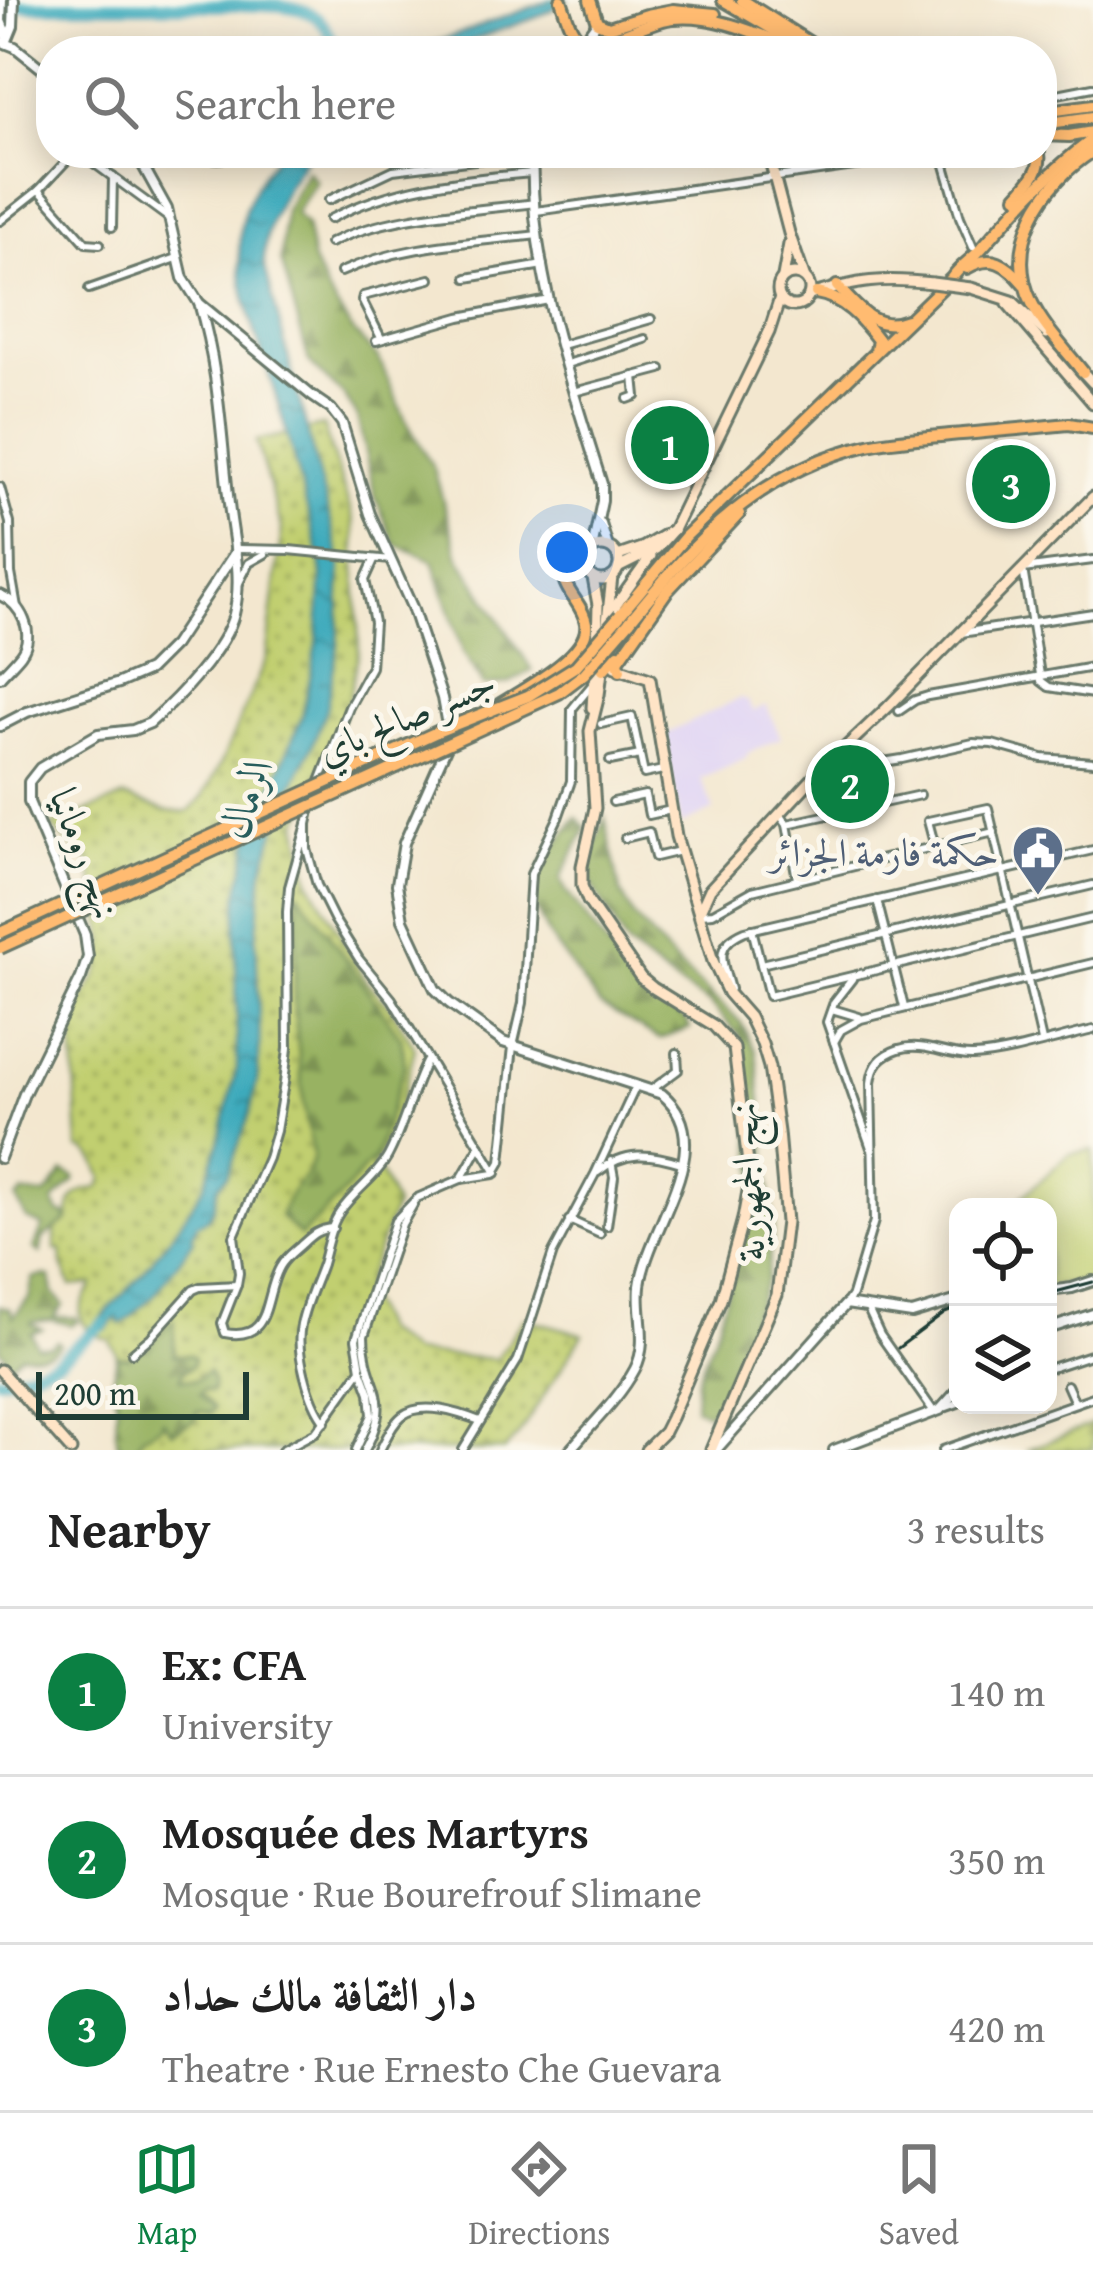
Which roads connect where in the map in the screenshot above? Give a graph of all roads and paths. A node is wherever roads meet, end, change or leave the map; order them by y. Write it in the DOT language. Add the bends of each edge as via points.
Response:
graph roads {
  1 [pos="2,0"];
  2 [pos="14,0"];
  3 [pos="561,0"];
  4 [pos="590,0"];
  5 [pos="723,0"];
  6 [pos="742,0"];
  7 [pos="692,5"];
  8 [pos="595,18"];
  9 [pos="1,21"];
  10 [pos="761,35"];
  11 [pos="576,36"];
  12 [pos="585,36"];
  13 [pos="618,36"];
  14 [pos="781,36"];
  15 [pos="800,36"];
  16 [pos="5,40"];
  17 [pos="36,64"];
  18 [pos="1093,87"];
  19 [pos="1057,94"];
  20 [pos="1093,105"];
  21 [pos="1057,110"];
  22 [pos="1093,118"];
  23 [pos="1057,122"];
  24 [pos="1093,135"];
  25 [pos="1057,136"];
  26 [pos="1093,151"];
  27 [pos="1057,167"];
  28 [pos="59,168"];
  29 [pos="101,168"];
  30 [pos="410,168"];
  31 [pos="532,168"];
  32 [pos="771,168"];
  33 [pos="842,168"];
  34 [pos="946,168"];
  35 [pos="1038,168"];
  36 [pos="1055,168"];
  37 [pos="146,169"];
  38 [pos="532,173"];
  39 [pos="112,177"];
  40 [pos="773,178"];
  41 [pos="39,190"];
  42 [pos="328,200"];
  43 [pos="536,207"];
  44 [pos="171,219"];
  45 [pos="330,219"];
  46 [pos="0,220"];
  47 [pos="112,227"];
  48 [pos="789,233"];
  49 [pos="539,235"];
  50 [pos="330,243"];
  51 [pos="100,244"];
  52 [pos="973,247"];
  53 [pos="177,258"];
  54 [pos="543,265"];
  55 [pos="341,272"];
  56 [pos="955,274"];
  57 [pos="783,277"];
  58 [pos="467,278"];
  59 [pos="806,278"];
  60 [pos="430,279"];
  61 [pos="865,280"];
  62 [pos="1024,284"];
  63 [pos="838,286"];
  64 [pos="89,289"];
  65 [pos="813,294"];
  66 [pos="1000,295"];
  67 [pos="780,298"];
  68 [pos="549,299"];
  69 [pos="200,303"];
  70 [pos="794,306"];
  71 [pos="860,310"];
  72 [pos="652,319"];
  73 [pos="910,319"];
  74 [pos="769,332"];
  75 [pos="645,338"];
  76 [pos="561,345"];
  77 [pos="875,353"];
  78 [pos="566,364"];
  79 [pos="661,368"];
  80 [pos="1083,372"];
  81 [pos="634,376"];
  82 [pos="1093,383"];
  83 [pos="574,392"];
  84 [pos="628,399"];
  85 [pos="1093,403"];
  86 [pos="1093,428"];
  87 [pos="0,487"];
  88 [pos="753,497"];
  89 [pos="1092,498"];
  90 [pos="1093,508"];
  91 [pos="3,509"];
  92 [pos="600,516"];
  93 [pos="673,530"];
  94 [pos="608,547"];
  95 [pos="592,548"];
  96 [pos="237,549"];
  97 [pos="656,549"];
  98 [pos="270,552"];
  99 [pos="374,560"];
  100 [pos="391,560"];
  101 [pos="1093,560"];
  102 [pos="584,564"];
  103 [pos="616,567"];
  104 [pos="1023,569"];
  105 [pos="592,578"];
  106 [pos="236,592"];
  107 [pos="0,595"];
  108 [pos="17,607"];
  109 [pos="1093,613"];
  110 [pos="624,618"];
  111 [pos="1030,623"];
  112 [pos="606,624"];
  113 [pos="961,633"];
  114 [pos="611,668"];
  115 [pos="1093,668"];
  116 [pos="1038,676"];
  117 [pos="0,677"];
  118 [pos="593,684"];
  119 [pos="1093,694"];
  120 [pos="497,706"];
  121 [pos="899,711"];
  122 [pos="601,724"];
  123 [pos="0,726"];
  124 [pos="590,731"];
  125 [pos="640,755"];
  126 [pos="610,761"];
  127 [pos="1093,762"];
  128 [pos="664,770"];
  129 [pos="819,772"];
  130 [pos="920,795"];
  131 [pos="613,802"];
  132 [pos="671,810"];
  133 [pos="780,814"];
  134 [pos="307,824"];
  135 [pos="787,824"];
  136 [pos="994,832"];
  137 [pos="625,838"];
  138 [pos="935,848"];
  139 [pos="1093,850"];
  140 [pos="680,851"];
  141 [pos="1003,871"];
  142 [pos="797,879"];
  143 [pos="1093,884"];
  144 [pos="877,900"];
  145 [pos="1010,904"];
  146 [pos="700,914"];
  147 [pos="1093,919"];
  148 [pos="752,929"];
  149 [pos="0,933"];
  150 [pos="886,933"];
  151 [pos="1018,935"];
  152 [pos="0,948"];
  153 [pos="1093,963"];
  154 [pos="760,964"];
  155 [pos="894,966"];
  156 [pos="854,976"];
  157 [pos="1028,978"];
  158 [pos="732,997"];
  159 [pos="830,1008"];
  160 [pos="904,1008"];
  161 [pos="862,1019"];
  162 [pos="1093,1030"];
  163 [pos="1042,1041"];
  164 [pos="834,1042"];
  165 [pos="514,1046"];
  166 [pos="677,1053"];
  167 [pos="427,1060"];
  168 [pos="636,1086"];
  169 [pos="651,1090"];
  170 [pos="480,1146"];
  171 [pos="0,1157"];
  172 [pos="874,1157"];
  173 [pos="611,1162"];
  174 [pos="681,1163"];
  175 [pos="496,1173"];
  176 [pos="595,1174"];
  177 [pos="460,1179"];
  178 [pos="417,1198"];
  179 [pos="569,1220"];
  180 [pos="607,1226"];
  181 [pos="333,1228"];
  182 [pos="600,1234"];
  183 [pos="1093,1282"];
  184 [pos="237,1285"];
  185 [pos="1057,1290"];
  186 [pos="949,1303"];
  187 [pos="846,1304"];
  188 [pos="867,1307"];
  189 [pos="1093,1314"];
  190 [pos="1057,1326"];
  191 [pos="132,1353"];
  192 [pos="1093,1354"];
  193 [pos="1057,1367"];
  194 [pos="361,1369"];
  195 [pos="0,1370"];
  196 [pos="1067,1385"];
  197 [pos="1093,1397"];
  198 [pos="949,1399"];
  199 [pos="1075,1403"];
  200 [pos="949,1406"];
  201 [pos="937,1411"];
  202 [pos="480,1421"];
  203 [pos="325,1422"];
  204 [pos="71,1450"];
  205 [pos="282,1450"];
  206 [pos="360,1450"];
  207 [pos="380,1450"];
  208 [pos="463,1450"];
  209 [pos="570,1450"];
  210 [pos="646,1450"];
  211 [pos="713,1450"];
  212 [pos="834,1450"];
  213 [pos="943,1450"];
  1 -- 9 [label="street"];
  2 -- 16 [label="street"];
  3 -- 11 [label="highway"];
  4 -- 8 [label="highway"];
  5 -- 14 [label="highway"];
  6 -- 15 [label="highway"];
  7 -- 8 [label="highway" via="609,27"];
  7 -- 10 [label="highway"];
  8 -- 12 [label="street"];
  9 -- 16 [label="street"];
  10 -- 13 [label="highway" via="678,17"];
  16 -- 17 [label="street"];
  18 -- 19 [label="street"];
  20 -- 21 [label="highway"];
  22 -- 23 [label="highway"];
  24 -- 25 [label="highway"];
  24 -- 27 [label="highway"];
  26 -- 62 [label="highway" via="1058,179 1031,219"];
  28 -- 41 [label="street"];
  29 -- 39 [label="street"];
  30 -- 42 [label="street"];
  31 -- 38 [label="street"];
  32 -- 40 [label="main road"];
  33 -- 40 [label="street"];
  34 -- 52 [label="street"];
  35 -- 52 [label="highway"];
  36 -- 56 [label="highway"];
  37 -- 44 [label="street"];
  38 -- 43 [label="street"];
  38 -- 45 [label="street" via="403,190"];
  39 -- 44 [label="street"];
  39 -- 47 [label="street"];
  40 -- 43 [label="street"];
  40 -- 48 [label="main road"];
  41 -- 46 [label="street"];
  41 -- 51 [label="street" via="86,243"];
  43 -- 49 [label="street"];
  43 -- 50 [label="street" via="395,222"];
  44 -- 53 [label="street"];
  48 -- 57 [label="main road"];
  48 -- 59 [label="main road"];
  49 -- 54 [label="street"];
  49 -- 55 [label="street" via="422,248"];
  52 -- 56 [label="highway"];
  53 -- 64 [label="street"];
  53 -- 69 [label="street"];
  54 -- 58 [label="street"];
  54 -- 68 [label="street"];
  56 -- 62 [label="highway" via="992,260"];
  56 -- 73 [label="highway"];
  57 -- 59 [label="main road"];
  57 -- 67 [label="main road"];
  59 -- 63 [label="main road"];
  59 -- 65 [label="main road"];
  60 -- 68 [label="street" via="363,296 379,340"];
  61 -- 63 [label="main road"];
  61 -- 66 [label="main road, bridge"];
  61 -- 71 [label="main road"];
  62 -- 80 [label="highway"];
  63 -- 65 [label="main road"];
  63 -- 71 [label="highway"];
  65 -- 70 [label="main road"];
  65 -- 77 [label="highway" via="847,306 878,340"];
  66 -- 80 [label="main road"];
  66 -- 85 [label="main road"];
  67 -- 70 [label="main road"];
  67 -- 74 [label="main road"];
  68 -- 76 [label="street"];
  69 -- 96 [label="street, نهج رومانيا"];
  69 -- 100 [label="street" via="332,409"];
  70 -- 74 [label="main road"];
  71 -- 73 [label="highway" via="883,324"];
  72 -- 76 [label="street"];
  73 -- 77 [label="highway"];
  74 -- 93 [label="main road"];
  75 -- 78 [label="street"];
  76 -- 78 [label="street"];
  77 -- 110 [label="highway" via="686,536"];
  78 -- 83 [label="street"];
  79 -- 81 [label="street"];
  80 -- 82 [label="main road"];
  81 -- 83 [label="street"];
  81 -- 84 [label="street" via="636,396"];
  83 -- 92 [label="street" via="602,484"];
  86 -- 88 [label="highway" via="866,445"];
  87 -- 91 [label="street"];
  88 -- 110 [label="highway"];
  88 -- 114 [label="highway"];
  89 -- 90 [label="street"];
  89 -- 104 [label="main road"];
  91 -- 108 [label="street"];
  92 -- 94 [label="street"];
  92 -- 95 [label="street"];
  93 -- 97 [label="main road"];
  93 -- 103 [label="main road"];
  94 -- 95 [label="main road"];
  94 -- 103 [label="main road"];
  95 -- 102 [label="main road"];
  96 -- 98 [label="street"];
  96 -- 106 [label="street, نهج رومانيا"];
  96 -- 123 [label="street" via="149,670"];
  97 -- 103 [label="main road"];
  97 -- 112 [label="main road"];
  98 -- 99 [label="street"];
  98 -- 106 [label="street" via="249,563"];
  99 -- 100 [label="street"];
  99 -- 134 [label="street" via="365,580 374,622 371,667"];
  100 -- 165 [label="street" via="448,731 402,848 400,912 442,997"];
  101 -- 104 [label="street"];
  102 -- 105 [label="main road"];
  102 -- 120 [label="highway, bridge" via="567,566 562,576 585,619 575,651"];
  103 -- 105 [label="main road"];
  103 -- 112 [label="main road"];
  104 -- 111 [label="street"];
  104 -- 113 [label="main road"];
  105 -- 118 [label="main road"];
  106 -- 171 [label="street, نهج رومانيا" via="223,639 159,715 137,729 92,736 29,782 30,805 82,924 88,957"];
  107 -- 108 [label="street"];
  108 -- 117 [label="street" via="25,646"];
  109 -- 111 [label="street"];
  110 -- 120 [label="highway, جسر صالح باي, bridge" via="566,673"];
  110 -- 152 [label="highway, bridge" via="598,659 559,693"];
  111 -- 113 [label="street"];
  111 -- 116 [label="street"];
  112 -- 114 [label="main road"];
  113 -- 129 [label="main road"];
  114 -- 118 [label="street"];
  114 -- 124 [label="main road"];
  114 -- 128 [label="main road, نهج الجمهورية" via="650,679"];
  115 -- 116 [label="street"];
  116 -- 119 [label="street" via="1049,687"];
  116 -- 121 [label="street" via="928,696"];
  118 -- 124 [label="main road"];
  118 -- 165 [label="street" via="572,709 571,781 531,874"];
  120 -- 149 [label="highway, جسر صالح باي, bridge"];
  122 -- 125 [label="street" via="632,717"];
  124 -- 210 [label="main road" via="596,800 584,892 641,978 734,1048 750,1180 721,1300 671,1418"];
  125 -- 126 [label="street"];
  125 -- 128 [label="street" via="644,774"];
  127 -- 129 [label="street" via="973,742"];
  128 -- 132 [label="main road, نهج الجمهورية"];
  129 -- 133 [label="main road"];
  130 -- 135 [label="street"];
  131 -- 132 [label="street" via="645,795 649,814"];
  132 -- 140 [label="main road, نهج الجمهورية"];
  133 -- 135 [label="street"];
  133 -- 146 [label="main road" via="710,889"];
  134 -- 167 [label="street" via="317,885 334,919"];
  134 -- 184 [label="street" via="286,912 284,1083 268,1159 233,1236"];
  135 -- 142 [label="street"];
  136 -- 138 [label="street"];
  136 -- 138 [label="street" via="988,808 928,821"];
  136 -- 141 [label="street"];
  137 -- 140 [label="street" via="649,832 655,857"];
  138 -- 142 [label="street"];
  139 -- 141 [label="street"];
  140 -- 146 [label="main road, نهج الجمهورية"];
  141 -- 144 [label="street"];
  141 -- 145 [label="street"];
  142 -- 146 [label="street"];
  143 -- 145 [label="street"];
  144 -- 148 [label="street"];
  144 -- 150 [label="street"];
  145 -- 150 [label="street"];
  145 -- 151 [label="street"];
  146 -- 158 [label="main road, نهج الجمهورية"];
  147 -- 151 [label="street"];
  148 -- 154 [label="street"];
  148 -- 158 [label="street" via="722,948"];
  150 -- 154 [label="street"];
  150 -- 155 [label="street"];
  151 -- 155 [label="street"];
  151 -- 157 [label="street"];
  153 -- 157 [label="street"];
  154 -- 156 [label="street" via="769,996"];
  155 -- 156 [label="street"];
  155 -- 160 [label="street"];
  156 -- 159 [label="street"];
  157 -- 160 [label="street"];
  157 -- 163 [label="street"];
  158 -- 211 [label="main road, نهج الجمهورية" via="769,1067 786,1222 776,1295"];
  159 -- 161 [label="street"];
  159 -- 164 [label="street"];
  160 -- 161 [label="street"];
  161 -- 164 [label="street"];
  162 -- 163 [label="street"];
  163 -- 172 [label="street" via="978,1055 901,1048 882,1058 871,1083"];
  164 -- 172 [label="street"];
  165 -- 168 [label="street"];
  165 -- 175 [label="street"];
  166 -- 169 [label="street" via="678,1070"];
  167 -- 170 [label="street"];
  167 -- 181 [label="street" via="386,1160"];
  168 -- 169 [label="street"];
  168 -- 176 [label="street"];
  169 -- 174 [label="street" via="679,1113 686,1136"];
  170 -- 175 [label="street"];
  170 -- 177 [label="street"];
  172 -- 187 [label="street" via="874,1221"];
  173 -- 174 [label="street" via="641,1154"];
  173 -- 176 [label="street"];
  173 -- 180 [label="street"];
  174 -- 209 [label="street" via="641,1280 638,1361"];
  175 -- 177 [label="street"];
  176 -- 179 [label="street"];
  177 -- 178 [label="street"];
  178 -- 194 [label="street" via="395,1221 363,1312 356,1339"];
  178 -- 206 [label="street" via="364,1336 381,1408"];
  179 -- 182 [label="street"];
  179 -- 202 [label="street" via="518,1360"];
  181 -- 184 [label="street" via="315,1232 285,1260 257,1327 230,1334 222,1323"];
  181 -- 203 [label="street" via="300,1336 312,1404"];
  183 -- 185 [label="street"];
  184 -- 191 [label="street" via="193,1290"];
  186 -- 188 [label="street" via="912,1314"];
  187 -- 188 [label="street"];
  187 -- 211 [label="street"];
  188 -- 201 [label="street"];
  189 -- 190 [label="street"];
  192 -- 193 [label="street"];
  194 -- 203 [label="street"];
  194 -- 206 [label="street" via="372,1414"];
  195 -- 204 [label="main road"];
  196 -- 199 [label="street"];
  197 -- 199 [label="street"];
  198 -- 201 [label="street"];
  199 -- 213 [label="street"];
  200 -- 201 [label="street"];
  201 -- 212 [label="street"];
  202 -- 207 [label="street" via="409,1412"];
  202 -- 208 [label="street"];
  203 -- 205 [label="street"];
}
